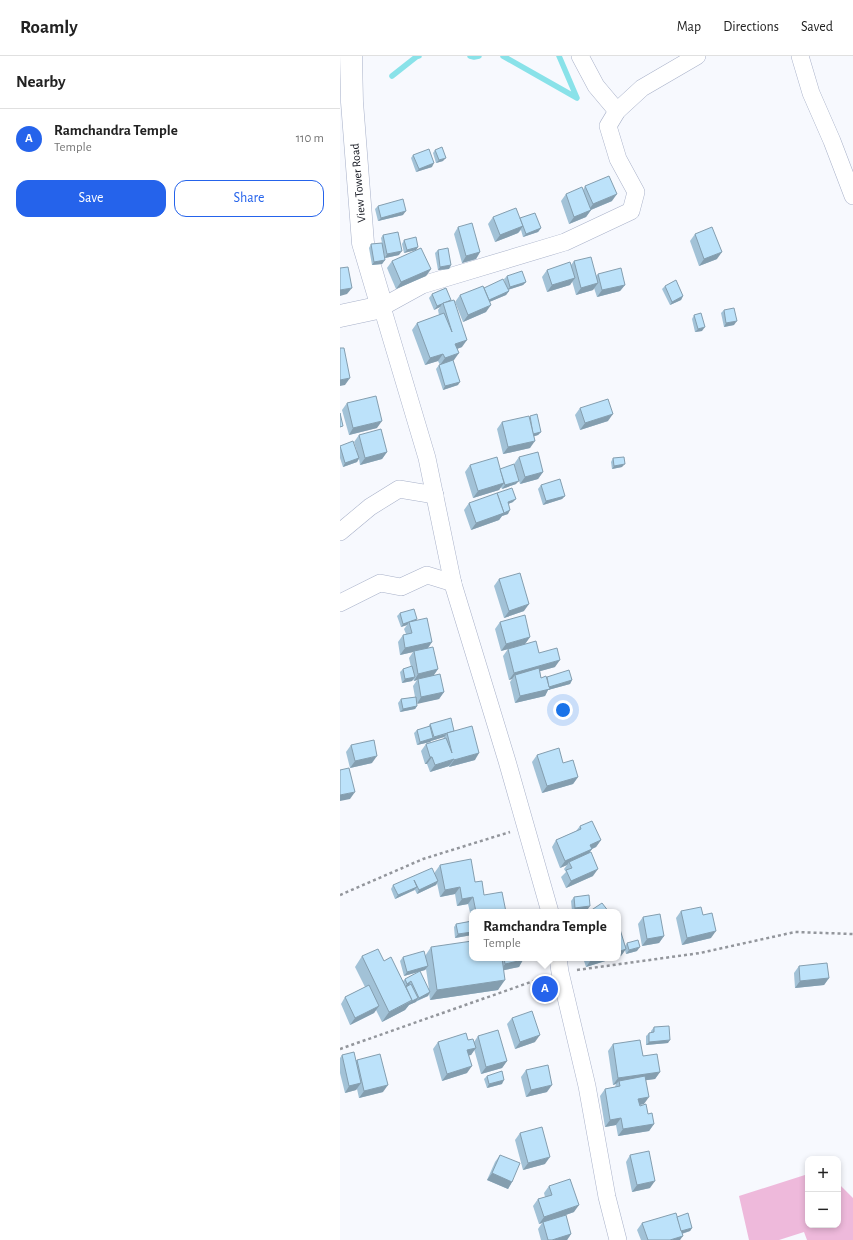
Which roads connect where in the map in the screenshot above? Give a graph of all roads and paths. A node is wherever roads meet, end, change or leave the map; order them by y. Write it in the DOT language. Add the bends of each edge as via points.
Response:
graph roads {
  1 [pos="351,56"];
  2 [pos="580,56"];
  3 [pos="697,56"];
  4 [pos="800,56"];
  5 [pos="617,111"];
  6 [pos="853,196"];
  7 [pos="382,307"];
  8 [pos="340,316"];
  9 [pos="435,495"];
  10 [pos="340,532"];
  11 [pos="453,583"];
  12 [pos="340,603"];
  13 [pos="525,827"];
  14 [pos="340,895"];
  15 [pos="549,909"];
  16 [pos="853,934"];
  17 [pos="621,960"];
  18 [pos="606,961"];
  19 [pos="559,965"];
  20 [pos="340,1050"];
  21 [pos="618,1240"];
  1 -- 7 [label="street, View Tower Road" via="363,243"];
  2 -- 5 [label="street" via="596,86"];
  3 -- 5 [label="street" via="642,88"];
  4 -- 6 [label="street" via="811,93"];
  5 -- 7 [label="street" via="608,126 618,159 636,192 631,211 565,242 422,285"];
  7 -- 8 [label="street"];
  7 -- 9 [label="street" via="427,458"];
  9 -- 10 [label="street" via="399,489 370,507"];
  9 -- 11 [label="street"];
  11 -- 12 [label="street" via="426,575 401,587 380,583"];
  11 -- 13 [label="street"];
  13 -- 14 [label="path" via="423,859"];
  13 -- 15 [label="street"];
  16 -- 17 [label="path" via="795,932 700,953"];
  18 -- 19 [label="path"];
  19 -- 20 [label="path"];
  19 -- 21 [label="street"];
}
